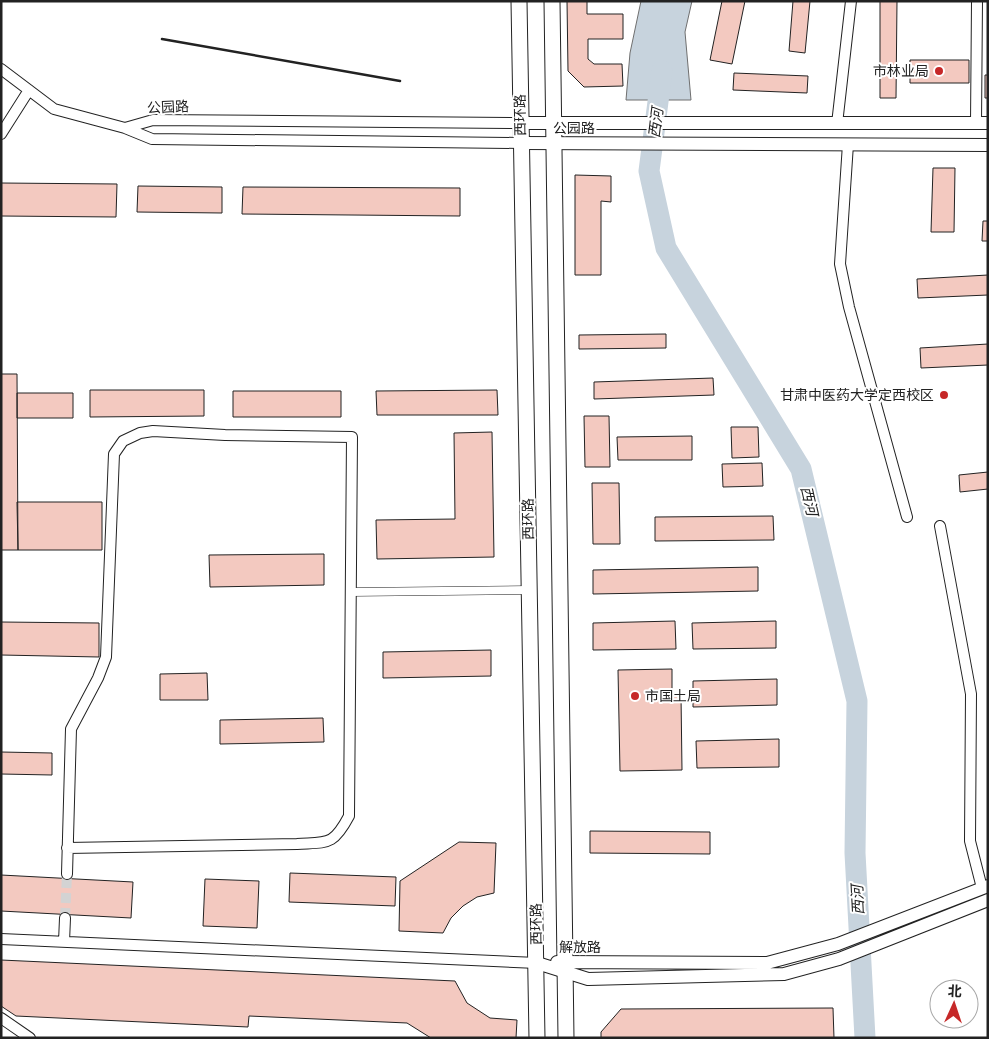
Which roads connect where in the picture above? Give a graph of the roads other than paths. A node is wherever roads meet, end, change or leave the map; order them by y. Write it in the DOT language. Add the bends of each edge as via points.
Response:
graph roads {
  1 [pos="519,1"];
  2 [pos="552,1"];
  3 [pos="851,1"];
  4 [pos="977,1"];
  5 [pos="1,68"];
  6 [pos="29,90"];
  7 [pos="520,123"];
  8 [pos="982,123"];
  9 [pos="553,124"];
  10 [pos="838,124"];
  11 [pos="125,128"];
  12 [pos="1,134"];
  13 [pos="521,143"];
  14 [pos="553,144"];
  15 [pos="848,144"];
  16 [pos="988,145"];
  17 [pos="907,517"];
  18 [pos="940,526"];
  19 [pos="530,590"];
  20 [pos="351,592"];
  21 [pos="68,848"];
  22 [pos="67,874"];
  23 [pos="986,897"];
  24 [pos="65,918"];
  25 [pos="1,939"];
  26 [pos="64,942"];
  27 [pos="537,963"];
  28 [pos="565,967"];
  29 [pos="1,1018"];
  30 [pos="30,1038"];
  31 [pos="537,1038"];
  32 [pos="566,1038"];
  1 -- 7 [label="main road, 西环路"];
  2 -- 9 [label="main road, 西环路"];
  3 -- 10 [label="street"];
  4 -- 8 [label="street"];
  5 -- 6 [label="street"];
  6 -- 11 [label="street" via="54,109"];
  6 -- 12 [label="street"];
  7 -- 9 [label="street, 公园路"];
  7 -- 11 [label="street, 公园路" via="153,120"];
  7 -- 13 [label="main road, 西环路"];
  8 -- 10 [label="street, 公园路"];
  9 -- 10 [label="street, 公园路"];
  9 -- 14 [label="main road, 西环路"];
  11 -- 13 [label="street, 公园路" via="152,139"];
  13 -- 14 [label="street, 公园路"];
  13 -- 19 [label="main road, 西环路"];
  14 -- 15 [label="street, 公园路"];
  14 -- 28 [label="main road, 西环路"];
  15 -- 16 [label="street, 公园路"];
  15 -- 17 [label="street" via="840,264"];
  18 -- 23 [label="street" via="971,694 970,840"];
  19 -- 20 [label="street"];
  19 -- 27 [label="main road, 西环路"];
  20 -- 21 [label="street" via="349,816 340,834 329,842 297,844"];
  20 -- 21 [label="street" via="352,437 153,431 123,441 114,454 106,657 71,729"];
  21 -- 22 [label="street"];
  23 -- 28 [label="street, 解放路" via="907,918 838,944 767,963"];
  23 -- 28 [label="street, 解放路" via="839,959 784,974 588,979"];
  24 -- 26 [label="street"];
  25 -- 26 [label="street"];
  26 -- 27 [label="street"];
  27 -- 28 [label="street, 解放路"];
  27 -- 31 [label="main road, 西环路"];
  28 -- 32 [label="main road, 西环路"];
  29 -- 30 [label="street"];
}
